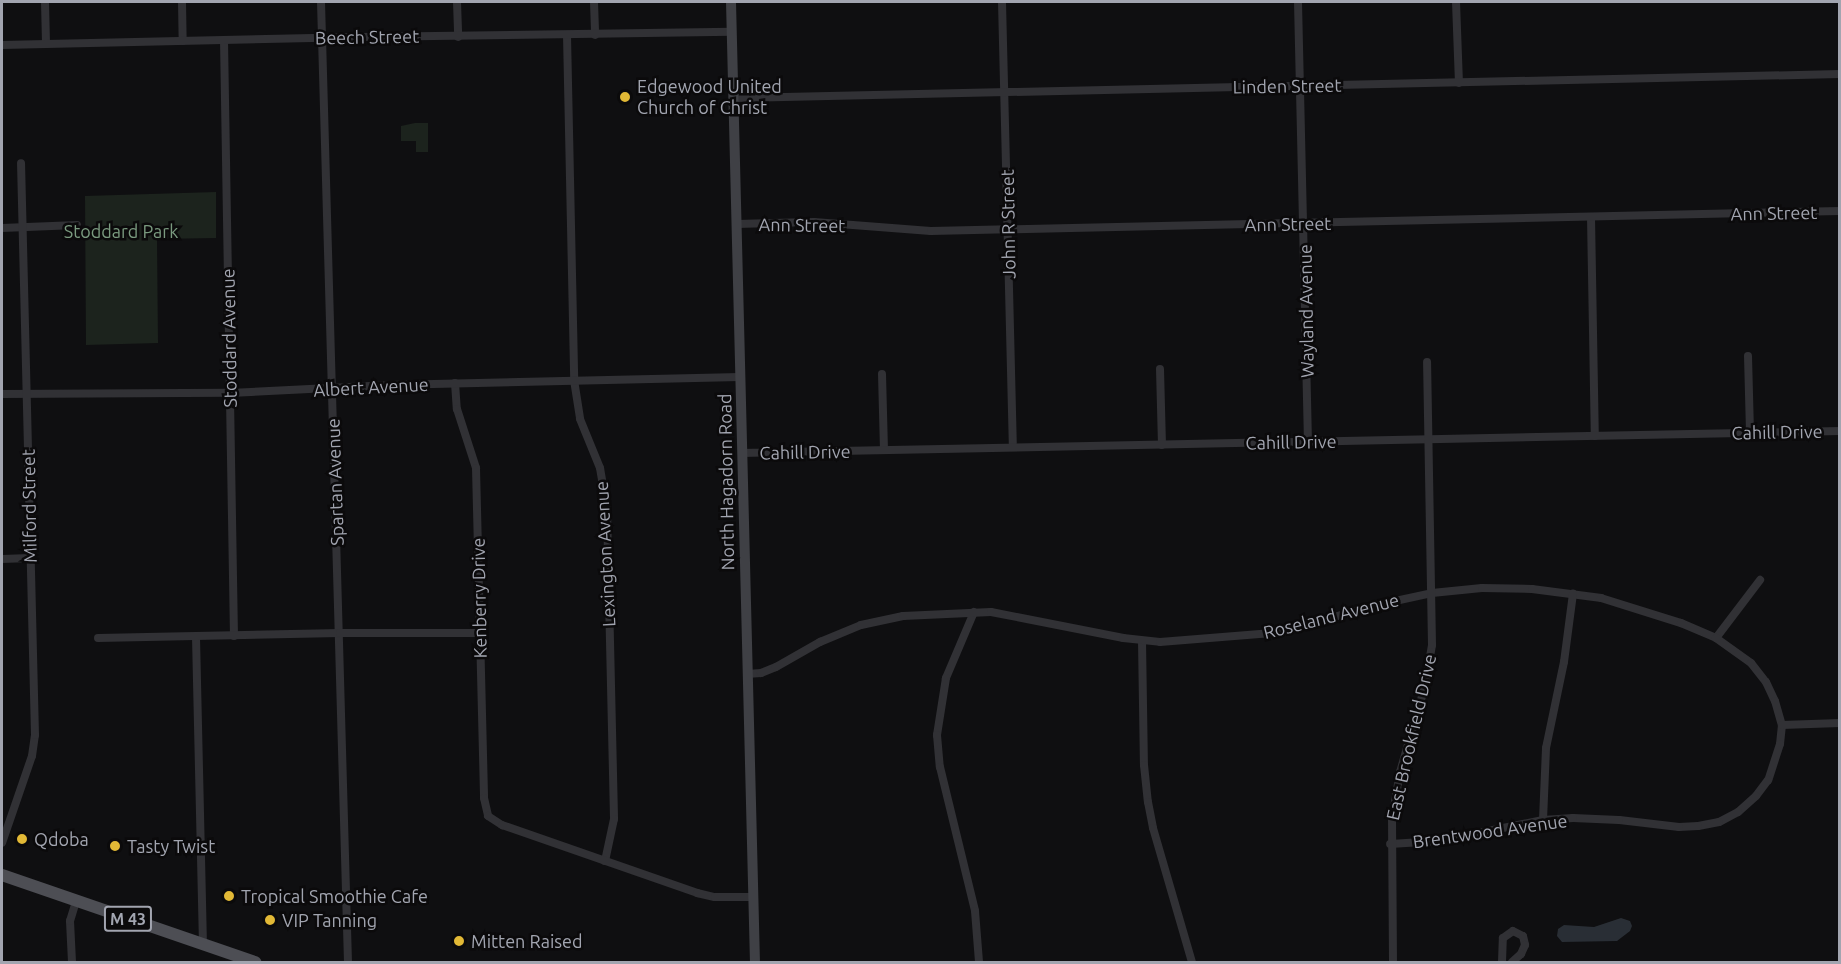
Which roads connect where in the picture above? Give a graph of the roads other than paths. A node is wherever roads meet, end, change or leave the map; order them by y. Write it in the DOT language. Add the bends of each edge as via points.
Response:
graph roads {
  1 [pos="45,2"];
  2 [pos="182,2"];
  3 [pos="321,2"];
  4 [pos="457,2"];
  5 [pos="594,2"];
  6 [pos="732,2"];
  7 [pos="1002,2"];
  8 [pos="1298,2"];
  9 [pos="1456,2"];
  10 [pos="732,32"];
  11 [pos="567,35"];
  12 [pos="595,35"];
  13 [pos="458,37"];
  14 [pos="321,38"];
  15 [pos="224,40"];
  16 [pos="183,41"];
  17 [pos="2,45"];
  18 [pos="46,45"];
  19 [pos="1839,75"];
  20 [pos="1459,82"];
  21 [pos="1300,86"];
  22 [pos="1005,92"];
  23 [pos="734,98"];
  24 [pos="21,163"];
  25 [pos="1839,211"];
  26 [pos="1591,217"];
  27 [pos="1304,223"];
  28 [pos="737,224"];
  29 [pos="77,225"];
  30 [pos="2,228"];
  31 [pos="23,228"];
  32 [pos="1009,230"];
  33 [pos="1748,356"];
  34 [pos="1427,362"];
  35 [pos="1160,369"];
  36 [pos="882,374"];
  37 [pos="740,377"];
  38 [pos="574,380"];
  39 [pos="455,383"];
  40 [pos="332,388"];
  41 [pos="27,393"];
  42 [pos="230,393"];
  43 [pos="2,394"];
  44 [pos="1839,431"];
  45 [pos="1750,433"];
  46 [pos="1596,436"];
  47 [pos="1429,439"];
  48 [pos="1308,441"];
  49 [pos="1162,445"];
  50 [pos="1013,447"];
  51 [pos="884,450"];
  52 [pos="742,453"];
  53 [pos="30,558"];
  54 [pos="2,559"];
  55 [pos="1760,580"];
  56 [pos="1432,593"];
  57 [pos="1573,594"];
  58 [pos="974,612"];
  59 [pos="340,633"];
  60 [pos="480,633"];
  61 [pos="234,636"];
  62 [pos="196,637"];
  63 [pos="98,638"];
  64 [pos="1716,638"];
  65 [pos="1142,641"];
  66 [pos="747,674"];
  67 [pos="1839,723"];
  68 [pos="1782,725"];
  69 [pos="1543,820"];
  70 [pos="2,843"];
  71 [pos="1390,844"];
  72 [pos="605,861"];
  73 [pos="2,875"];
  74 [pos="752,897"];
  75 [pos="76,901"];
  76 [pos="203,945"];
  77 [pos="72,963"];
  78 [pos="255,963"];
  79 [pos="348,963"];
  80 [pos="754,963"];
  81 [pos="979,963"];
  82 [pos="1192,963"];
  83 [pos="1393,963"];
  84 [pos="1502,963"];
  85 [pos="1512,963"];
  1 -- 18 [label="street"];
  2 -- 16 [label="street"];
  3 -- 14 [label="street, Spartan Avenue"];
  4 -- 13 [label="street"];
  5 -- 12 [label="street"];
  6 -- 10 [label="street, North Hagadorn Road"];
  7 -- 22 [label="street, John R Street"];
  8 -- 21 [label="street, Wayland Avenue"];
  9 -- 20 [label="street"];
  10 -- 12 [label="street, Beech Street"];
  10 -- 23 [label="street, North Hagadorn Road"];
  11 -- 12 [label="street, Beech Street"];
  11 -- 13 [label="street, Beech Street"];
  11 -- 38 [label="street, Lexington Avenue"];
  13 -- 14 [label="street, Beech Street"];
  14 -- 15 [label="street, Beech Street"];
  14 -- 40 [label="street, Spartan Avenue"];
  15 -- 16 [label="street, Beech Street"];
  15 -- 42 [label="street, Stoddard Avenue"];
  16 -- 18 [label="street, Beech Street"];
  17 -- 18 [label="street, Beech Street"];
  19 -- 20 [label="street, Linden Street"];
  20 -- 21 [label="street, Linden Street"];
  21 -- 22 [label="street, Linden Street"];
  21 -- 27 [label="street, Wayland Avenue"];
  22 -- 23 [label="street, Linden Street"];
  22 -- 32 [label="street, John R Street"];
  23 -- 28 [label="street, North Hagadorn Road"];
  24 -- 31 [label="street, Milford Street"];
  25 -- 26 [label="street, Ann Street"];
  26 -- 27 [label="street, Ann Street"];
  26 -- 46 [label="street"];
  27 -- 32 [label="street, Ann Street"];
  27 -- 48 [label="street, Wayland Avenue"];
  28 -- 32 [label="street, Ann Street" via="814,222 899,231"];
  28 -- 37 [label="street, North Hagadorn Road"];
  29 -- 31 [label="street"];
  30 -- 31 [label="street"];
  31 -- 41 [label="street, Milford Street"];
  32 -- 50 [label="street, John R Street"];
  33 -- 45 [label="street"];
  34 -- 47 [label="street, East Brookfield Drive"];
  35 -- 49 [label="street"];
  36 -- 51 [label="street"];
  37 -- 38 [label="street, Albert Avenue"];
  37 -- 52 [label="street, North Hagadorn Road"];
  38 -- 39 [label="street, Albert Avenue"];
  38 -- 72 [label="street, Lexington Avenue" via="580,419 600,468 607,509 614,819"];
  39 -- 40 [label="street, Albert Avenue"];
  39 -- 60 [label="street, Kenberry Drive" via="458,416 476,468"];
  40 -- 42 [label="street, Albert Avenue"];
  40 -- 59 [label="street, Spartan Avenue"];
  41 -- 42 [label="street, Albert Avenue"];
  41 -- 43 [label="street, Albert Avenue"];
  41 -- 53 [label="street, Milford Street"];
  42 -- 61 [label="street, Stoddard Avenue"];
  44 -- 45 [label="street, Cahill Drive"];
  45 -- 46 [label="street, Cahill Drive"];
  46 -- 47 [label="street, Cahill Drive"];
  47 -- 48 [label="street, Cahill Drive"];
  47 -- 56 [label="street, East Brookfield Drive"];
  48 -- 49 [label="street, Cahill Drive"];
  49 -- 50 [label="street, Cahill Drive"];
  50 -- 51 [label="street, Cahill Drive"];
  51 -- 52 [label="street, Cahill Drive"];
  52 -- 66 [label="street, North Hagadorn Road"];
  53 -- 54 [label="street"];
  53 -- 70 [label="street, Milford Street" via="35,746"];
  55 -- 64 [label="street"];
  56 -- 57 [label="street, Roseland Avenue" via="1482,588"];
  56 -- 65 [label="street, Roseland Avenue" via="1283,632"];
  56 -- 71 [label="street, East Brookfield Drive" via="1428,673 1397,786"];
  57 -- 64 [label="street, Roseland Avenue" via="1637,608"];
  57 -- 69 [label="street" via="1546,748"];
  58 -- 65 [label="street, Roseland Avenue" via="1024,617"];
  58 -- 66 [label="street, Roseland Avenue" via="903,616 861,625 776,667"];
  58 -- 81 [label="street" via="945,678 937,735 940,767 975,911"];
  59 -- 60 [label="street"];
  59 -- 61 [label="street"];
  59 -- 79 [label="street, Spartan Avenue"];
  60 -- 72 [label="street, Kenberry Drive" via="484,798 488,816 502,825"];
  61 -- 62 [label="street"];
  62 -- 63 [label="street"];
  62 -- 76 [label="street"];
  64 -- 68 [label="street, Roseland Avenue" via="1751,663 1766,682"];
  65 -- 82 [label="street" via="1148,802"];
  66 -- 74 [label="street, North Hagadorn Road"];
  67 -- 68 [label="street"];
  68 -- 69 [label="street, Brentwood Avenue" via="1768,780 1738,812 1719,822 1679,827 1595,818"];
  69 -- 71 [label="street, Brentwood Avenue" via="1438,841"];
  71 -- 83 [label="street, East Brookfield Drive"];
  72 -- 74 [label="street" via="697,893"];
  73 -- 75 [label="main road, M 43"];
  74 -- 80 [label="street, North Hagadorn Road"];
  75 -- 76 [label="main road, M 43"];
  75 -- 77 [label="street" via="70,921"];
  76 -- 78 [label="main road, M 43"];
  84 -- 85 [label="street" via="1503,938 1513,931 1523,936 1525,945"];
}
